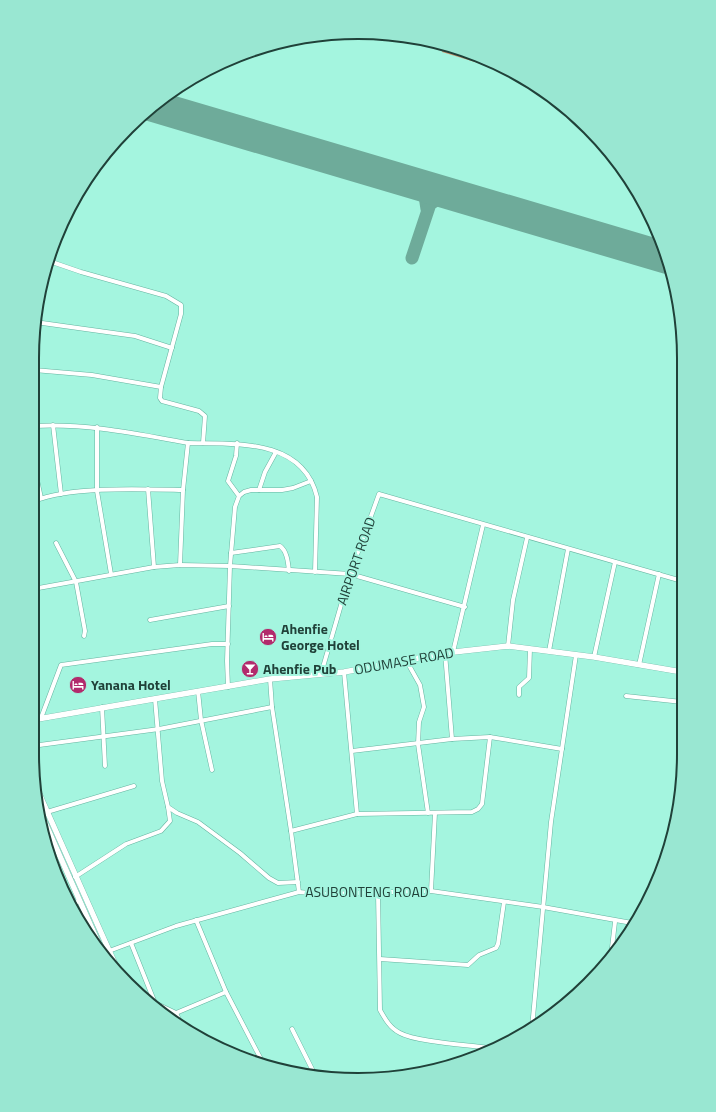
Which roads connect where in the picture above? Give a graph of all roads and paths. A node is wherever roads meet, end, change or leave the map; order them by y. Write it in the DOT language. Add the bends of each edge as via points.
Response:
graph roads {
  1 [pos="54,262"];
  2 [pos="41,323"];
  3 [pos="172,348"];
  4 [pos="39,370"];
  5 [pos="161,387"];
  6 [pos="53,425"];
  7 [pos="39,426"];
  8 [pos="97,427"];
  9 [pos="188,443"];
  10 [pos="204,443"];
  11 [pos="237,443"];
  12 [pos="276,452"];
  13 [pos="311,481"];
  14 [pos="39,489"];
  15 [pos="148,489"];
  16 [pos="183,490"];
  17 [pos="259,490"];
  18 [pos="97,491"];
  19 [pos="61,494"];
  20 [pos="239,496"];
  21 [pos="41,498"];
  22 [pos="483,525"];
  23 [pos="527,538"];
  24 [pos="56,543"];
  25 [pos="568,549"];
  26 [pos="232,554"];
  27 [pos="616,562"];
  28 [pos="180,565"];
  29 [pos="230,566"];
  30 [pos="154,567"];
  31 [pos="289,571"];
  32 [pos="315,572"];
  33 [pos="111,574"];
  34 [pos="350,574"];
  35 [pos="659,574"];
  36 [pos="677,579"];
  37 [pos="76,582"];
  38 [pos="39,588"];
  39 [pos="229,606"];
  40 [pos="465,607"];
  41 [pos="150,620"];
  42 [pos="84,636"];
  43 [pos="228,644"];
  44 [pos="508,646"];
  45 [pos="530,649"];
  46 [pos="549,651"];
  47 [pos="453,652"];
  48 [pos="445,653"];
  49 [pos="576,655"];
  50 [pos="594,657"];
  51 [pos="406,660"];
  52 [pos="639,665"];
  53 [pos="677,671"];
  54 [pos="344,672"];
  55 [pos="321,674"];
  56 [pos="270,679"];
  57 [pos="228,687"];
  58 [pos="198,691"];
  59 [pos="519,695"];
  60 [pos="626,696"];
  61 [pos="155,699"];
  62 [pos="677,701"];
  63 [pos="102,707"];
  64 [pos="272,707"];
  65 [pos="42,718"];
  66 [pos="39,719"];
  67 [pos="201,720"];
  68 [pos="159,728"];
  69 [pos="104,737"];
  70 [pos="490,737"];
  71 [pos="452,739"];
  72 [pos="418,744"];
  73 [pos="39,745"];
  74 [pos="562,749"];
  75 [pos="352,751"];
  76 [pos="105,766"];
  77 [pos="212,770"];
  78 [pos="134,786"];
  79 [pos="43,803"];
  80 [pos="168,807"];
  81 [pos="47,812"];
  82 [pos="428,813"];
  83 [pos="435,813"];
  84 [pos="357,814"];
  85 [pos="48,831"];
  86 [pos="291,831"];
  87 [pos="75,877"];
  88 [pos="298,882"];
  89 [pos="431,891"];
  90 [pos="299,892"];
  91 [pos="378,893"];
  92 [pos="79,901"];
  93 [pos="76,902"];
  94 [pos="504,902"];
  95 [pos="542,907"];
  96 [pos="196,920"];
  97 [pos="615,922"];
  98 [pos="628,923"];
  99 [pos="92,930"];
  100 [pos="131,943"];
  101 [pos="612,946"];
  102 [pos="109,951"];
  103 [pos="111,956"];
  104 [pos="380,959"];
  105 [pos="226,992"];
  106 [pos="150,996"];
  107 [pos="168,1010"];
  108 [pos="176,1013"];
  109 [pos="178,1017"];
  110 [pos="533,1021"];
  111 [pos="292,1029"];
  112 [pos="484,1047"];
  113 [pos="260,1058"];
  114 [pos="313,1070"];
  1 -- 3 [label="street" via="172,298 181,304 181,314"];
  2 -- 3 [label="street" via="135,336"];
  3 -- 5 [label="street"];
  4 -- 5 [label="street" via="92,375"];
  5 -- 10 [label="street" via="160,398 165,404 199,411 205,416"];
  6 -- 7 [label="street"];
  6 -- 8 [label="street"];
  6 -- 19 [label="street"];
  8 -- 9 [label="street"];
  8 -- 18 [label="street"];
  9 -- 10 [label="street"];
  9 -- 16 [label="street"];
  10 -- 11 [label="street"];
  11 -- 12 [label="street"];
  11 -- 20 [label="street" via="236,456 228,481"];
  12 -- 13 [label="street" via="298,464"];
  12 -- 17 [label="street" via="264,472"];
  13 -- 17 [label="street" via="287,489"];
  13 -- 32 [label="street" via="316,497"];
  14 -- 21 [label="street"];
  15 -- 16 [label="street"];
  15 -- 18 [label="street"];
  15 -- 30 [label="street"];
  16 -- 28 [label="street"];
  17 -- 20 [label="street" via="244,492"];
  18 -- 19 [label="street"];
  18 -- 33 [label="street"];
  19 -- 21 [label="street"];
  20 -- 26 [label="street" via="235,507"];
  22 -- 23 [label="street"];
  22 -- 34 [label="street, AIRPORT ROAD" via="379,494"];
  22 -- 40 [label="street"];
  23 -- 25 [label="street"];
  23 -- 44 [label="street" via="513,600"];
  24 -- 37 [label="street"];
  25 -- 27 [label="street"];
  25 -- 46 [label="street"];
  26 -- 29 [label="street"];
  26 -- 31 [label="street" via="280,546 287,558"];
  27 -- 35 [label="street"];
  27 -- 50 [label="street"];
  28 -- 29 [label="street"];
  28 -- 30 [label="street"];
  29 -- 31 [label="street"];
  29 -- 39 [label="street"];
  30 -- 33 [label="street"];
  31 -- 32 [label="street"];
  32 -- 34 [label="street"];
  33 -- 37 [label="street"];
  34 -- 40 [label="street"];
  34 -- 55 [label="street, AIRPORT ROAD"];
  35 -- 36 [label="street"];
  35 -- 52 [label="street"];
  37 -- 38 [label="street"];
  37 -- 42 [label="street"];
  39 -- 41 [label="street"];
  39 -- 43 [label="street"];
  40 -- 47 [label="street"];
  43 -- 57 [label="street"];
  43 -- 65 [label="street" via="61,665"];
  44 -- 45 [label="main road, ODUMASE ROAD"];
  44 -- 47 [label="main road, ODUMASE ROAD"];
  45 -- 46 [label="main road, ODUMASE ROAD"];
  45 -- 59 [label="street" via="529,678 519,687"];
  46 -- 49 [label="main road, ODUMASE ROAD"];
  47 -- 48 [label="main road, ODUMASE ROAD"];
  48 -- 51 [label="main road, ODUMASE ROAD"];
  48 -- 71 [label="street"];
  49 -- 50 [label="main road, ODUMASE ROAD"];
  49 -- 74 [label="street"];
  50 -- 52 [label="main road, ODUMASE ROAD"];
  51 -- 54 [label="main road, ODUMASE ROAD"];
  51 -- 72 [label="street" via="420,685 424,707 418,722"];
  52 -- 53 [label="main road, ODUMASE ROAD"];
  54 -- 55 [label="main road, ODUMASE ROAD"];
  54 -- 75 [label="street"];
  55 -- 56 [label="main road, ODUMASE ROAD"];
  56 -- 57 [label="main road, ODUMASE ROAD"];
  56 -- 64 [label="street"];
  57 -- 58 [label="main road, ODUMASE ROAD"];
  58 -- 61 [label="main road, ODUMASE ROAD"];
  58 -- 67 [label="street"];
  60 -- 62 [label="street"];
  61 -- 63 [label="main road, ODUMASE ROAD"];
  61 -- 68 [label="street"];
  63 -- 65 [label="main road, ODUMASE ROAD"];
  63 -- 69 [label="street"];
  64 -- 67 [label="street"];
  64 -- 86 [label="street"];
  65 -- 66 [label="main road, ODUMASE ROAD"];
  67 -- 68 [label="street"];
  67 -- 77 [label="street"];
  68 -- 69 [label="street"];
  68 -- 80 [label="street" via="162,781"];
  69 -- 73 [label="street"];
  69 -- 76 [label="street"];
  70 -- 71 [label="street"];
  70 -- 74 [label="street"];
  70 -- 83 [label="street" via="482,804 478,810"];
  71 -- 72 [label="street"];
  72 -- 75 [label="street"];
  72 -- 82 [label="street"];
  74 -- 95 [label="street"];
  75 -- 84 [label="street"];
  78 -- 81 [label="street"];
  79 -- 81 [label="main road"];
  80 -- 87 [label="street" via="170,821 165,828 126,844"];
  80 -- 88 [label="street" via="198,822 269,878 278,883"];
  81 -- 87 [label="main road"];
  82 -- 83 [label="street"];
  82 -- 84 [label="street"];
  83 -- 89 [label="street"];
  84 -- 86 [label="street"];
  85 -- 92 [label="main road"];
  86 -- 88 [label="street"];
  87 -- 102 [label="main road"];
  88 -- 90 [label="street"];
  89 -- 91 [label="street, ASUBONTENG ROAD"];
  89 -- 94 [label="street, ASUBONTENG ROAD"];
  90 -- 91 [label="street, ASUBONTENG ROAD"];
  90 -- 96 [label="street, ASUBONTENG ROAD"];
  91 -- 104 [label="street"];
  92 -- 93 [label="street"];
  92 -- 99 [label="main road"];
  94 -- 95 [label="street, ASUBONTENG ROAD"];
  94 -- 104 [label="street" via="498,944 468,965"];
  95 -- 97 [label="street, ASUBONTENG ROAD"];
  95 -- 110 [label="street"];
  96 -- 100 [label="street, ASUBONTENG ROAD"];
  96 -- 105 [label="street"];
  97 -- 98 [label="street, ASUBONTENG ROAD"];
  97 -- 101 [label="street"];
  100 -- 102 [label="street, ASUBONTENG ROAD"];
  100 -- 106 [label="street"];
  102 -- 103 [label="main road"];
  104 -- 112 [label="street" via="380,1010 391,1027 400,1034 413,1038"];
  105 -- 108 [label="street"];
  105 -- 113 [label="street"];
  107 -- 108 [label="street"];
  108 -- 109 [label="street"];
  111 -- 114 [label="street"];
}
